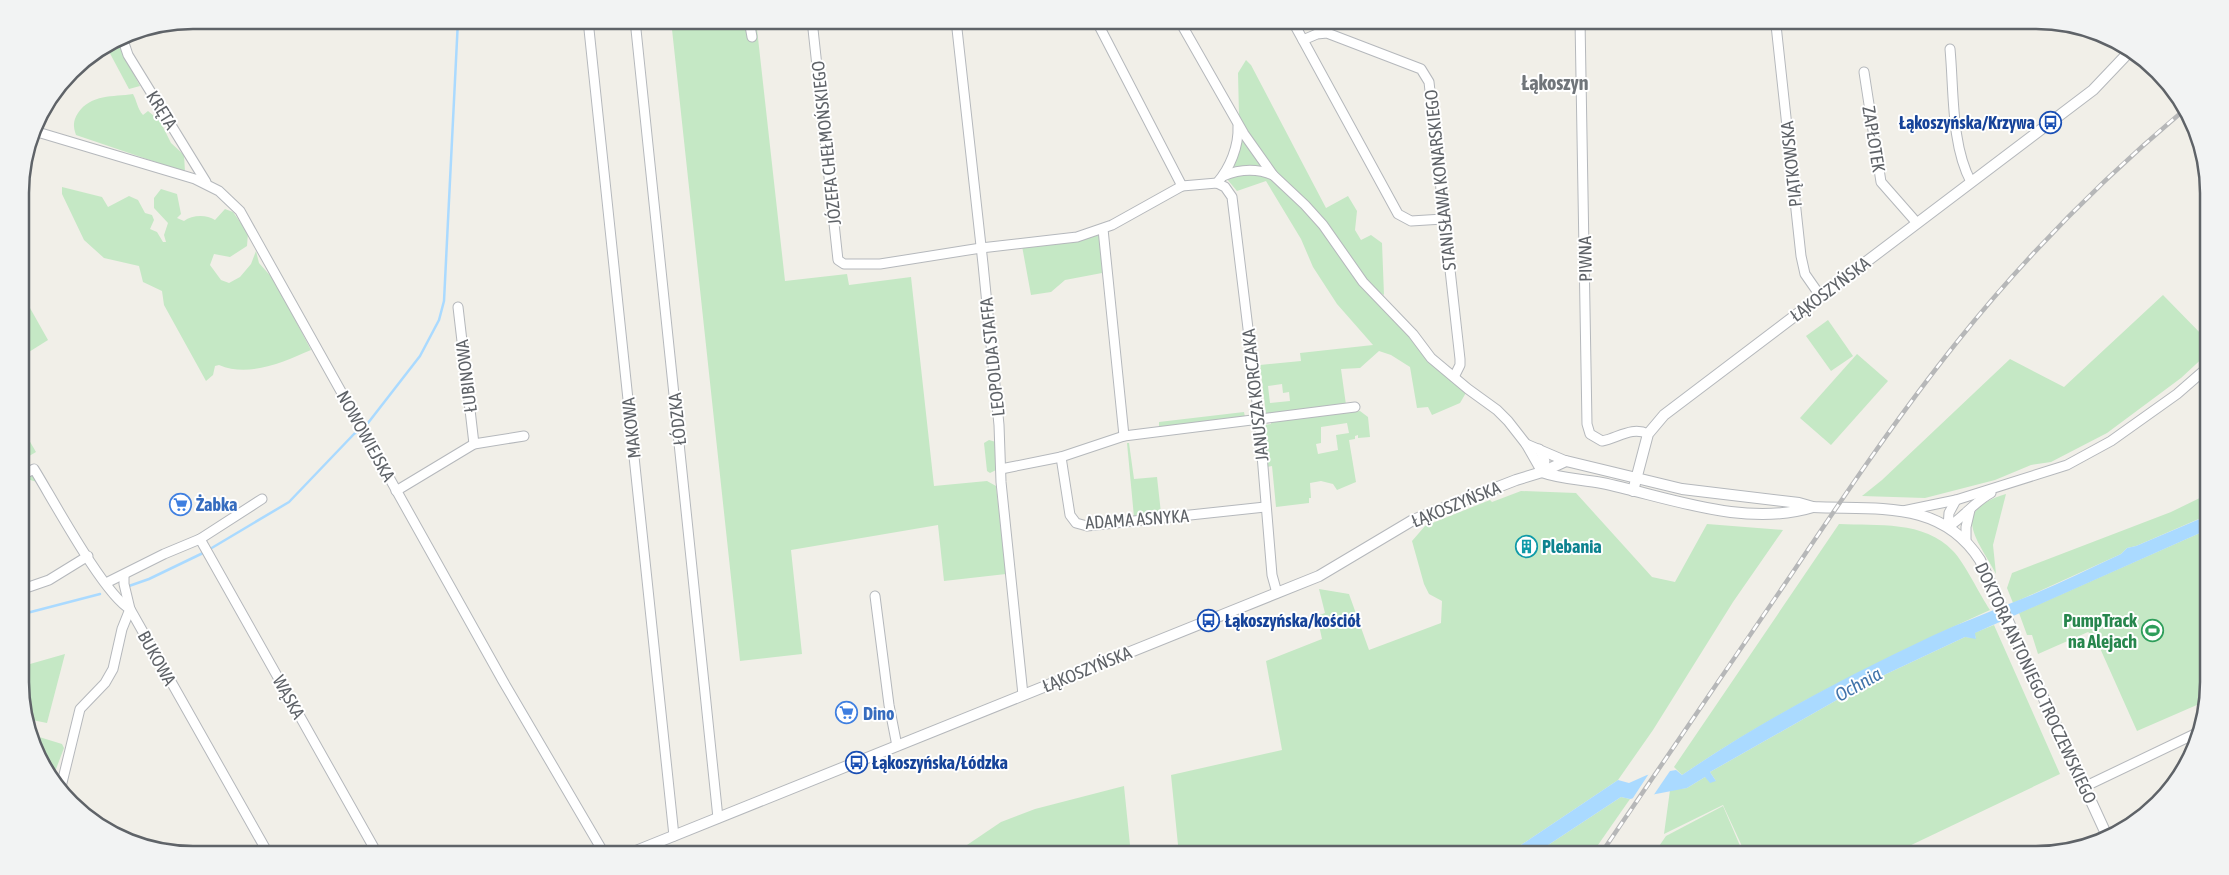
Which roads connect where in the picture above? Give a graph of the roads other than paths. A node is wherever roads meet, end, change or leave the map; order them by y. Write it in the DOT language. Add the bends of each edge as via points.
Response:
graph roads {
  1 [pos="589,29"];
  2 [pos="636,29"];
  3 [pos="751,29"];
  4 [pos="813,29"];
  5 [pos="957,29"];
  6 [pos="1101,29"];
  7 [pos="1184,29"];
  8 [pos="1297,29"];
  9 [pos="1580,29"];
  10 [pos="1776,29"];
  11 [pos="752,37"];
  12 [pos="1303,40"];
  13 [pos="124,44"];
  14 [pos="1950,49"];
  15 [pos="2125,56"];
  16 [pos="1864,72"];
  17 [pos="1238,121"];
  18 [pos="40,133"];
  19 [pos="1273,175"];
  20 [pos="1220,180"];
  21 [pos="1971,182"];
  22 [pos="208,185"];
  23 [pos="1182,186"];
  24 [pos="1443,219"];
  25 [pos="1917,223"];
  26 [pos="1102,230"];
  27 [pos="981,248"];
  28 [pos="1821,297"];
  29 [pos="458,307"];
  30 [pos="2200,374"];
  31 [pos="1454,377"];
  32 [pos="1355,408"];
  33 [pos="1260,419"];
  34 [pos="1648,434"];
  35 [pos="524,436"];
  36 [pos="1124,436"];
  37 [pos="474,444"];
  38 [pos="1526,444"];
  39 [pos="1539,450"];
  40 [pos="1061,457"];
  41 [pos="1566,461"];
  42 [pos="1001,469"];
  43 [pos="29,472"];
  44 [pos="1542,472"];
  45 [pos="1636,479"];
  46 [pos="2007,486"];
  47 [pos="396,491"];
  48 [pos="1633,492"];
  49 [pos="262,499"];
  50 [pos="1956,500"];
  51 [pos="1972,506"];
  52 [pos="1813,507"];
  53 [pos="1265,508"];
  54 [pos="1903,511"];
  55 [pos="1948,527"];
  56 [pos="200,539"];
  57 [pos="1966,541"];
  58 [pos="88,556"];
  59 [pos="124,575"];
  60 [pos="106,584"];
  61 [pos="29,587"];
  62 [pos="1277,593"];
  63 [pos="875,596"];
  64 [pos="130,609"];
  65 [pos="1023,695"];
  66 [pos="2192,735"];
  67 [pos="897,746"];
  68 [pos="62,782"];
  69 [pos="2084,786"];
  70 [pos="718,818"];
  71 [pos="2105,831"];
  72 [pos="674,836"];
  73 [pos="264,846"];
  74 [pos="373,846"];
  75 [pos="600,846"];
  76 [pos="649,846"];
  1 -- 72 [label="street, MAKOWA"];
  2 -- 70 [label="street, ŁÓDZKA"];
  3 -- 11 [label="street"];
  4 -- 27 [label="street, JÓZEFA CHEŁMOŃSKIEGO" via="838,260 844,264 880,264"];
  5 -- 27 [label="street, LEOPOLDA STAFFA"];
  6 -- 23 [label="street"];
  7 -- 17 [label="street"];
  8 -- 12 [label="street"];
  9 -- 34 [label="street, PIWNA" via="1587,424 1590,434 1602,441 1628,432"];
  10 -- 28 [label="street, PIĄTKOWSKA" via="1801,256 1805,274"];
  12 -- 24 [label="street" via="1398,214 1411,221"];
  12 -- 24 [label="street, STANISŁAWA KONARSKIEGO" via="1327,33 1421,69 1429,82"];
  13 -- 22 [label="street, KRĘTA"];
  14 -- 21 [label="street" via="1958,146"];
  15 -- 21 [label="street, ŁĄKOSZYŃSKA" via="2093,90"];
  16 -- 25 [label="street, ZAPŁOTEK" via="1881,182"];
  17 -- 19 [label="street"];
  17 -- 20 [label="street" via="1236,149"];
  18 -- 22 [label="street, NOWOWIEJSKA"];
  19 -- 20 [label="street" via="1236,170"];
  19 -- 31 [label="street" via="1324,225 1363,282 1413,334 1431,358"];
  20 -- 23 [label="street"];
  20 -- 33 [label="street, JANUSZA KORCZAKA" via="1232,197"];
  21 -- 25 [label="street, ŁĄKOSZYŃSKA"];
  22 -- 47 [label="street, NOWOWIEJSKA" via="231,200 240,211"];
  23 -- 26 [label="street"];
  24 -- 31 [label="street, STANISŁAWA KONARSKIEGO" via="1460,359"];
  25 -- 28 [label="street, ŁĄKOSZYŃSKA"];
  26 -- 27 [label="street" via="1077,237"];
  26 -- 36 [label="street"];
  27 -- 42 [label="street, LEOPOLDA STAFFA"];
  28 -- 34 [label="street, ŁĄKOSZYŃSKA" via="1664,415"];
  29 -- 37 [label="street, ŁUBINOWA"];
  30 -- 46 [label="street" via="2177,394 2091,453"];
  31 -- 38 [label="street" via="1497,410"];
  32 -- 33 [label="street"];
  33 -- 36 [label="street"];
  33 -- 53 [label="street, JANUSZA KORCZAKA"];
  34 -- 45 [label="street, ŁĄKOSZYŃSKA"];
  35 -- 37 [label="street"];
  36 -- 40 [label="street"];
  37 -- 47 [label="street"];
  38 -- 39 [label="street"];
  38 -- 44 [label="street"];
  39 -- 41 [label="street"];
  39 -- 44 [label="street" via="1545,461"];
  40 -- 42 [label="street"];
  40 -- 53 [label="street, ADAMA ASNYKA" via="1070,515 1076,523 1087,526"];
  41 -- 44 [label="street, ŁĄKOSZYŃSKA"];
  41 -- 45 [label="street"];
  42 -- 65 [label="street, LEOPOLDA STAFFA"];
  43 -- 58 [label="street, BUKOWA" via="34,469"];
  44 -- 48 [label="street"];
  44 -- 62 [label="street, ŁĄKOSZYŃSKA" via="1413,520 1319,576"];
  45 -- 48 [label="street, ŁĄKOSZYŃSKA"];
  45 -- 52 [label="street" via="1682,489"];
  46 -- 50 [label="street"];
  46 -- 51 [label="street" via="1984,496"];
  47 -- 75 [label="street, NOWOWIEJSKA"];
  48 -- 52 [label="street" via="1712,510 1771,513"];
  49 -- 56 [label="street"];
  50 -- 54 [label="street"];
  50 -- 55 [label="street" via="1949,513"];
  51 -- 55 [label="street" via="1961,519"];
  51 -- 57 [label="street"];
  52 -- 54 [label="street, DOKTORA ANTONIEGO TROCZEWSKIEGO"];
  53 -- 62 [label="street, JANUSZA KORCZAKA"];
  54 -- 55 [label="street, DOKTORA ANTONIEGO TROCZEWSKIEGO" via="1929,517"];
  55 -- 57 [label="street, DOKTORA ANTONIEGO TROCZEWSKIEGO"];
  56 -- 59 [label="street"];
  56 -- 74 [label="street, WĄSKA"];
  57 -- 69 [label="street, DOKTORA ANTONIEGO TROCZEWSKIEGO" via="1980,560"];
  58 -- 60 [label="street, BUKOWA"];
  58 -- 61 [label="street" via="50,580"];
  59 -- 60 [label="street"];
  59 -- 64 [label="street"];
  60 -- 64 [label="street, BUKOWA" via="122,605"];
  62 -- 65 [label="street, ŁĄKOSZYŃSKA"];
  63 -- 67 [label="street"];
  64 -- 68 [label="street" via="106,683 80,709"];
  64 -- 73 [label="street, BUKOWA"];
  65 -- 67 [label="street, ŁĄKOSZYŃSKA"];
  66 -- 69 [label="street"];
  67 -- 70 [label="street, ŁĄKOSZYŃSKA"];
  69 -- 71 [label="street, DOKTORA ANTONIEGO TROCZEWSKIEGO"];
  70 -- 72 [label="street, ŁĄKOSZYŃSKA"];
  72 -- 76 [label="street, ŁĄKOSZYŃSKA"];
}
